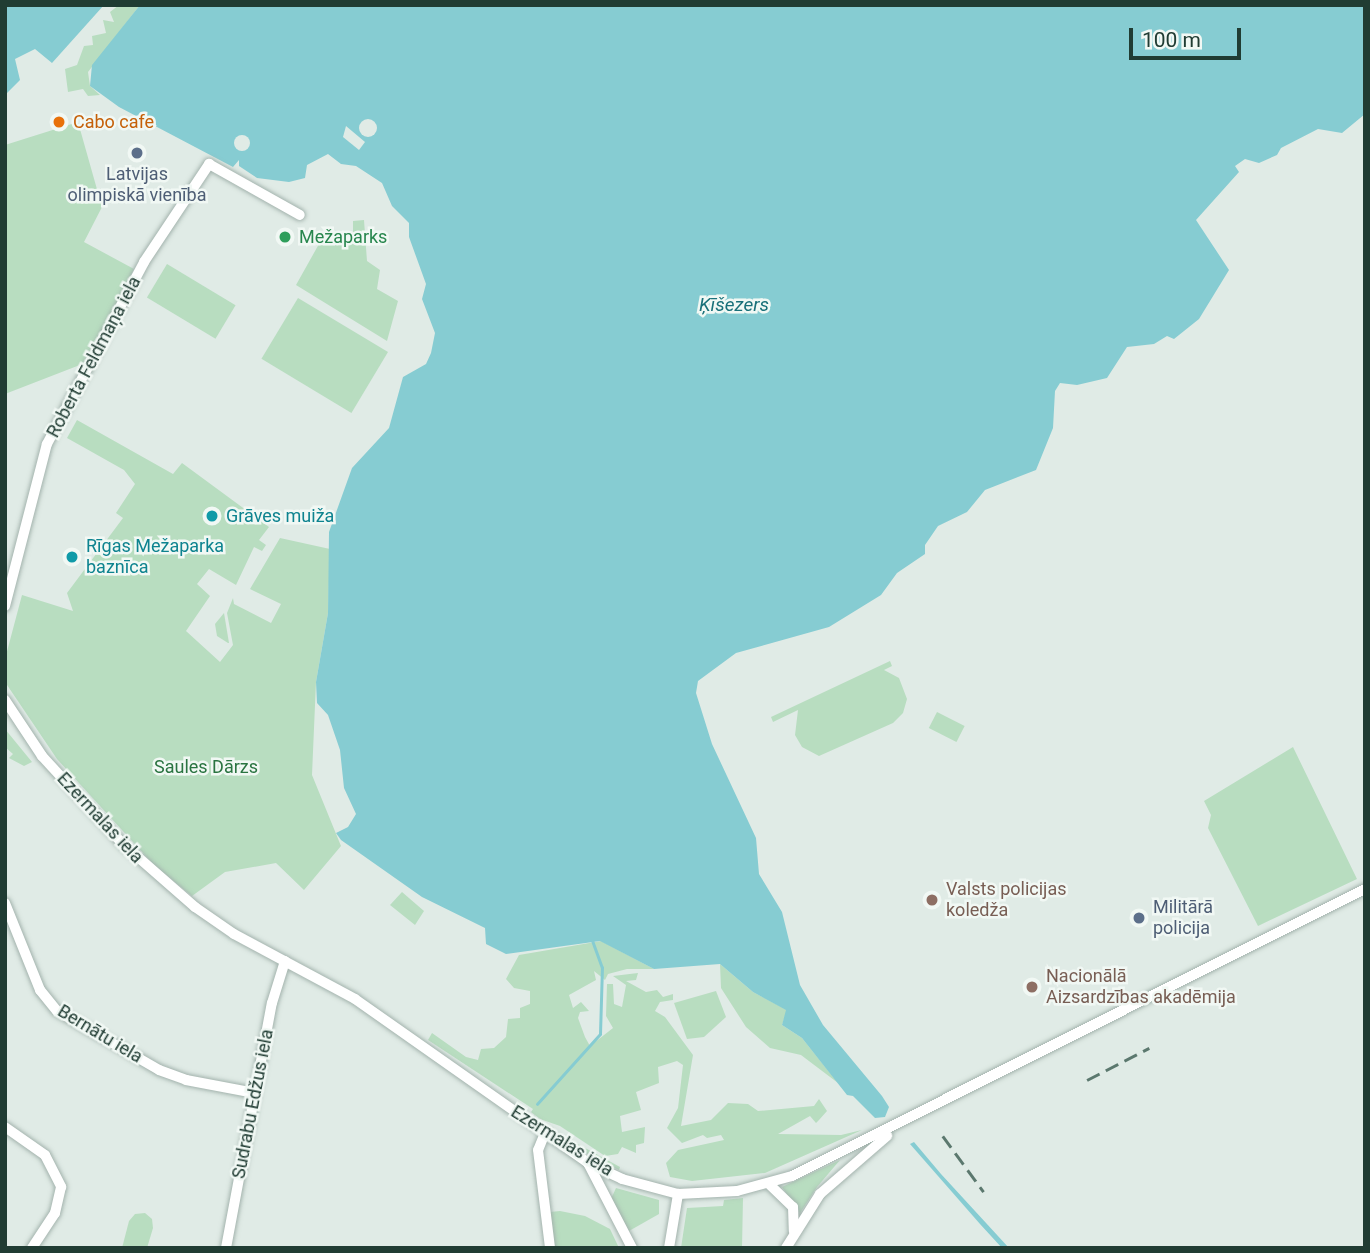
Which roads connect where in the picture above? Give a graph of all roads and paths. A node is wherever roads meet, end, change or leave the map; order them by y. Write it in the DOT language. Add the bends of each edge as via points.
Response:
graph roads {
  1 [pos="300,215"];
  2 [pos="5,606"];
  3 [pos="5,700"];
  4 [pos="1365,889"];
  5 [pos="5,903"];
  6 [pos="285,961"];
  7 [pos="255,1093"];
  8 [pos="899,1125"];
  9 [pos="5,1127"];
  10 [pos="545,1133"];
  11 [pos="588,1163"];
  12 [pos="770,1185"];
  13 [pos="678,1194"];
  14 [pos="793,1237"];
  15 [pos="32,1248"];
  16 [pos="226,1248"];
  17 [pos="550,1248"];
  18 [pos="632,1248"];
  19 [pos="669,1248"];
  20 [pos="786,1248"];
  1 -- 2 [label="street, Roberta Feldmaņa iela" via="209,164 144,262 47,444"];
  3 -- 6 [label="street, Ezermalas iela" via="42,756 145,866 227,930"];
  4 -- 8 [label="street, Ezermalas iela"];
  5 -- 7 [label="street, Bernātu iela" via="40,990 57,1011 159,1070"];
  6 -- 7 [label="street, Sudrabu Edžus iela" via="278,976"];
  6 -- 10 [label="street, Ezermalas iela" via="355,999"];
  7 -- 16 [label="street, Sudrabu Edžus iela"];
  8 -- 12 [label="street, Ezermalas iela"];
  8 -- 14 [label="street" via="826,1187"];
  9 -- 15 [label="street" via="45,1156 61,1187 55,1213"];
  10 -- 11 [label="street, Ezermalas iela"];
  10 -- 17 [label="street" via="538,1150"];
  11 -- 13 [label="street, Ezermalas iela" via="632,1182"];
  11 -- 18 [label="street"];
  12 -- 13 [label="street, Ezermalas iela" via="715,1194"];
  12 -- 14 [label="street" via="793,1207"];
  13 -- 19 [label="street"];
  14 -- 20 [label="street"];
}
